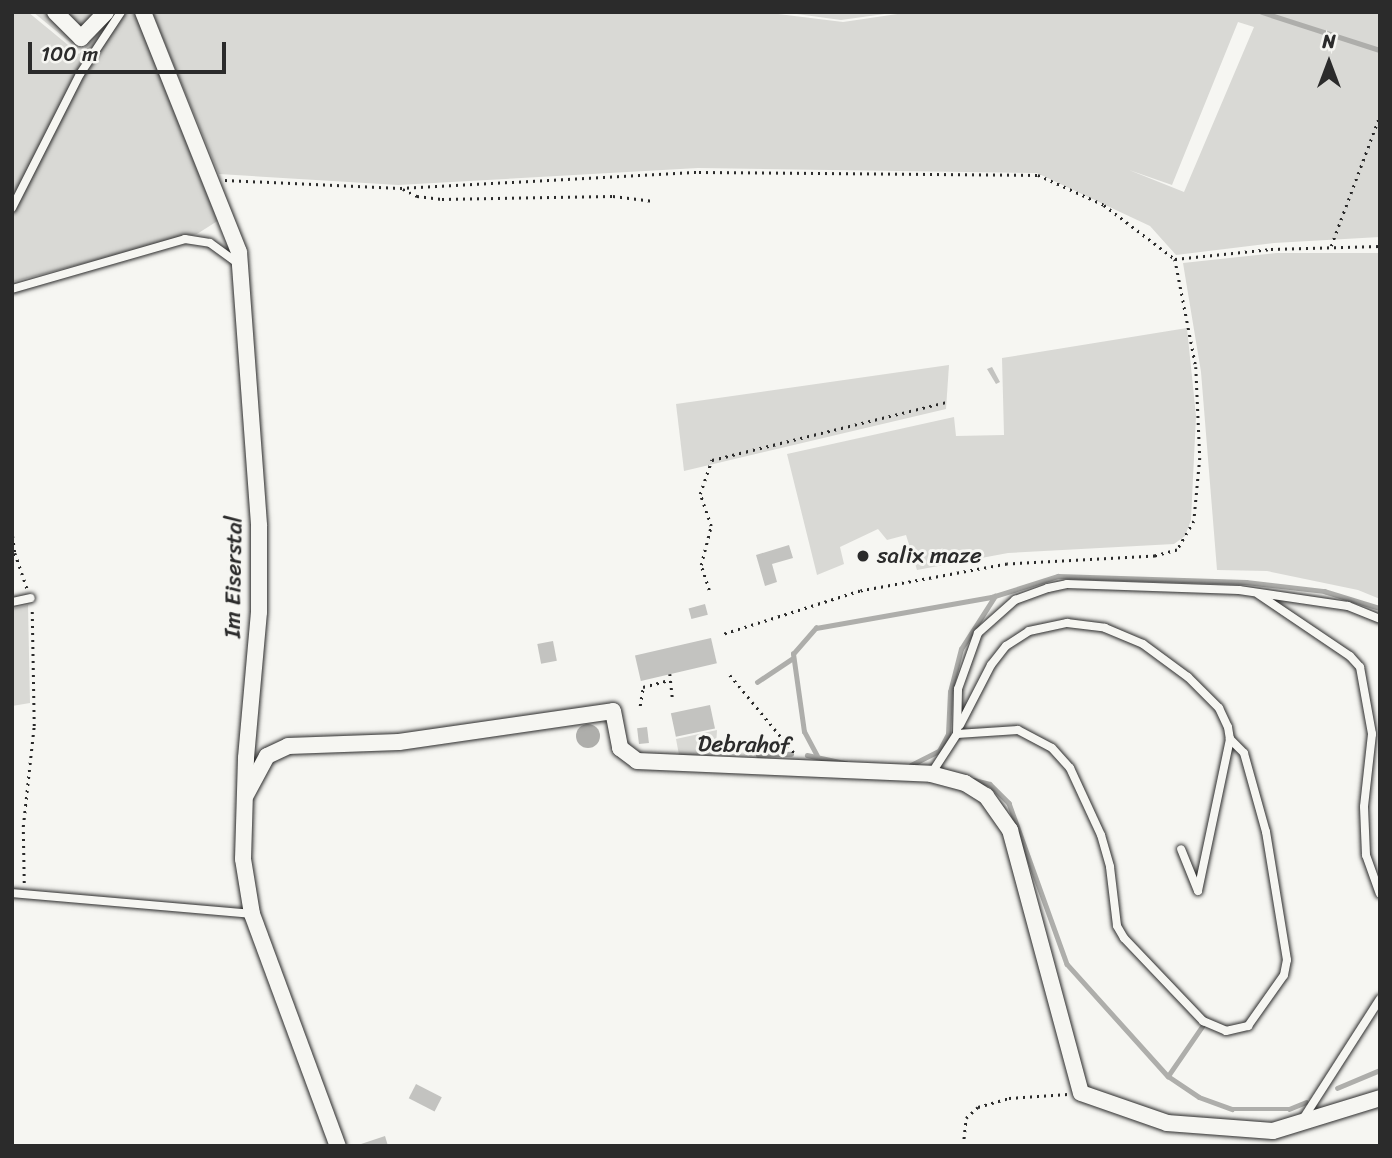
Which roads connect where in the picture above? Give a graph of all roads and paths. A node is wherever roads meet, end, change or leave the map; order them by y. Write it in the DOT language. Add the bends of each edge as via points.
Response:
graph roads {
  1 [pos="55,12"];
  2 [pos="106,12"];
  3 [pos="121,12"];
  4 [pos="143,12"];
  5 [pos="1380,115"];
  6 [pos="210,179"];
  7 [pos="400,188"];
  8 [pos="654,201"];
  9 [pos="12,208"];
  10 [pos="1331,246"];
  11 [pos="1380,246"];
  12 [pos="1175,259"];
  13 [pos="241,266"];
  14 [pos="12,289"];
  15 [pos="947,402"];
  16 [pos="12,529"];
  17 [pos="709,590"];
  18 [pos="1258,594"];
  19 [pos="31,598"];
  20 [pos="12,602"];
  21 [pos="1380,619"];
  22 [pos="721,635"];
  23 [pos="670,674"];
  24 [pos="730,676"];
  25 [pos="670,680"];
  26 [pos="673,701"];
  27 [pos="640,706"];
  28 [pos="959,729"];
  29 [pos="1230,739"];
  30 [pos="807,768"];
  31 [pos="931,774"];
  32 [pos="246,795"];
  33 [pos="1181,849"];
  34 [pos="23,892"];
  35 [pos="12,893"];
  36 [pos="1380,894"];
  37 [pos="252,914"];
  38 [pos="1380,999"];
  39 [pos="1081,1093"];
  40 [pos="1380,1098"];
  41 [pos="1300,1123"];
  42 [pos="338,1146"];
  43 [pos="963,1146"];
  1 -- 2 [label="street" via="81,38"];
  3 -- 9 [label="lane" via="80,74"];
  4 -- 6 [label="street, Im Eiserstal"];
  5 -- 10 [label="path"];
  6 -- 7 [label="path"];
  6 -- 13 [label="street, Im Eiserstal"];
  7 -- 8 [label="path" via="442,199 613,196"];
  7 -- 12 [label="path" via="699,172 1038,175 1104,205"];
  10 -- 11 [label="path"];
  10 -- 12 [label="path"];
  12 -- 22 [label="path" via="1196,367 1200,458 1194,521 1177,550 1155,556 1007,564 860,591"];
  13 -- 14 [label="lane" via="209,243 185,239"];
  13 -- 32 [label="street, Im Eiserstal" via="259,526 259,612"];
  15 -- 17 [label="path" via="712,460 700,494 711,526 701,565"];
  16 -- 19 [label="path" via="15,554"];
  18 -- 21 [label="lane" via="1336,603"];
  18 -- 28 [label="lane" via="1068,584 1015,600 995,614 971,647 958,689"];
  18 -- 36 [label="lane" via="1360,667 1372,734 1364,807 1366,855"];
  19 -- 20 [label="lane"];
  19 -- 34 [label="path" via="34,726 23,827"];
  23 -- 25 [label="path"];
  24 -- 30 [label="path"];
  25 -- 26 [label="path"];
  25 -- 27 [label="path" via="643,687"];
  28 -- 29 [label="lane" via="1006,646 1030,631 1067,623 1105,628 1143,644 1188,677 1219,708"];
  28 -- 29 [label="lane" via="1018,730 1052,748 1070,768 1101,835 1117,926 1124,938 1203,1021 1226,1031 1248,1026 1284,975 1287,960 1266,832 1244,753"];
  28 -- 31 [label="lane"];
  29 -- 33 [label="lane" via="1198,891"];
  30 -- 31 [label="street, Debrahof"];
  30 -- 32 [label="street, Debrahof" via="636,761 620,748 613,711 399,742 288,746 267,756"];
  31 -- 39 [label="street, Debrahof" via="965,783 986,796 1010,830"];
  32 -- 37 [label="street, Im Eiserstal" via="243,859"];
  34 -- 35 [label="lane"];
  34 -- 37 [label="lane"];
  37 -- 42 [label="street, Im Eiserstal"];
  38 -- 41 [label="lane"];
  39 -- 41 [label="street" via="1167,1123 1273,1131"];
  39 -- 43 [label="path" via="1009,1098 978,1107 966,1118"];
  40 -- 41 [label="street"];
}
